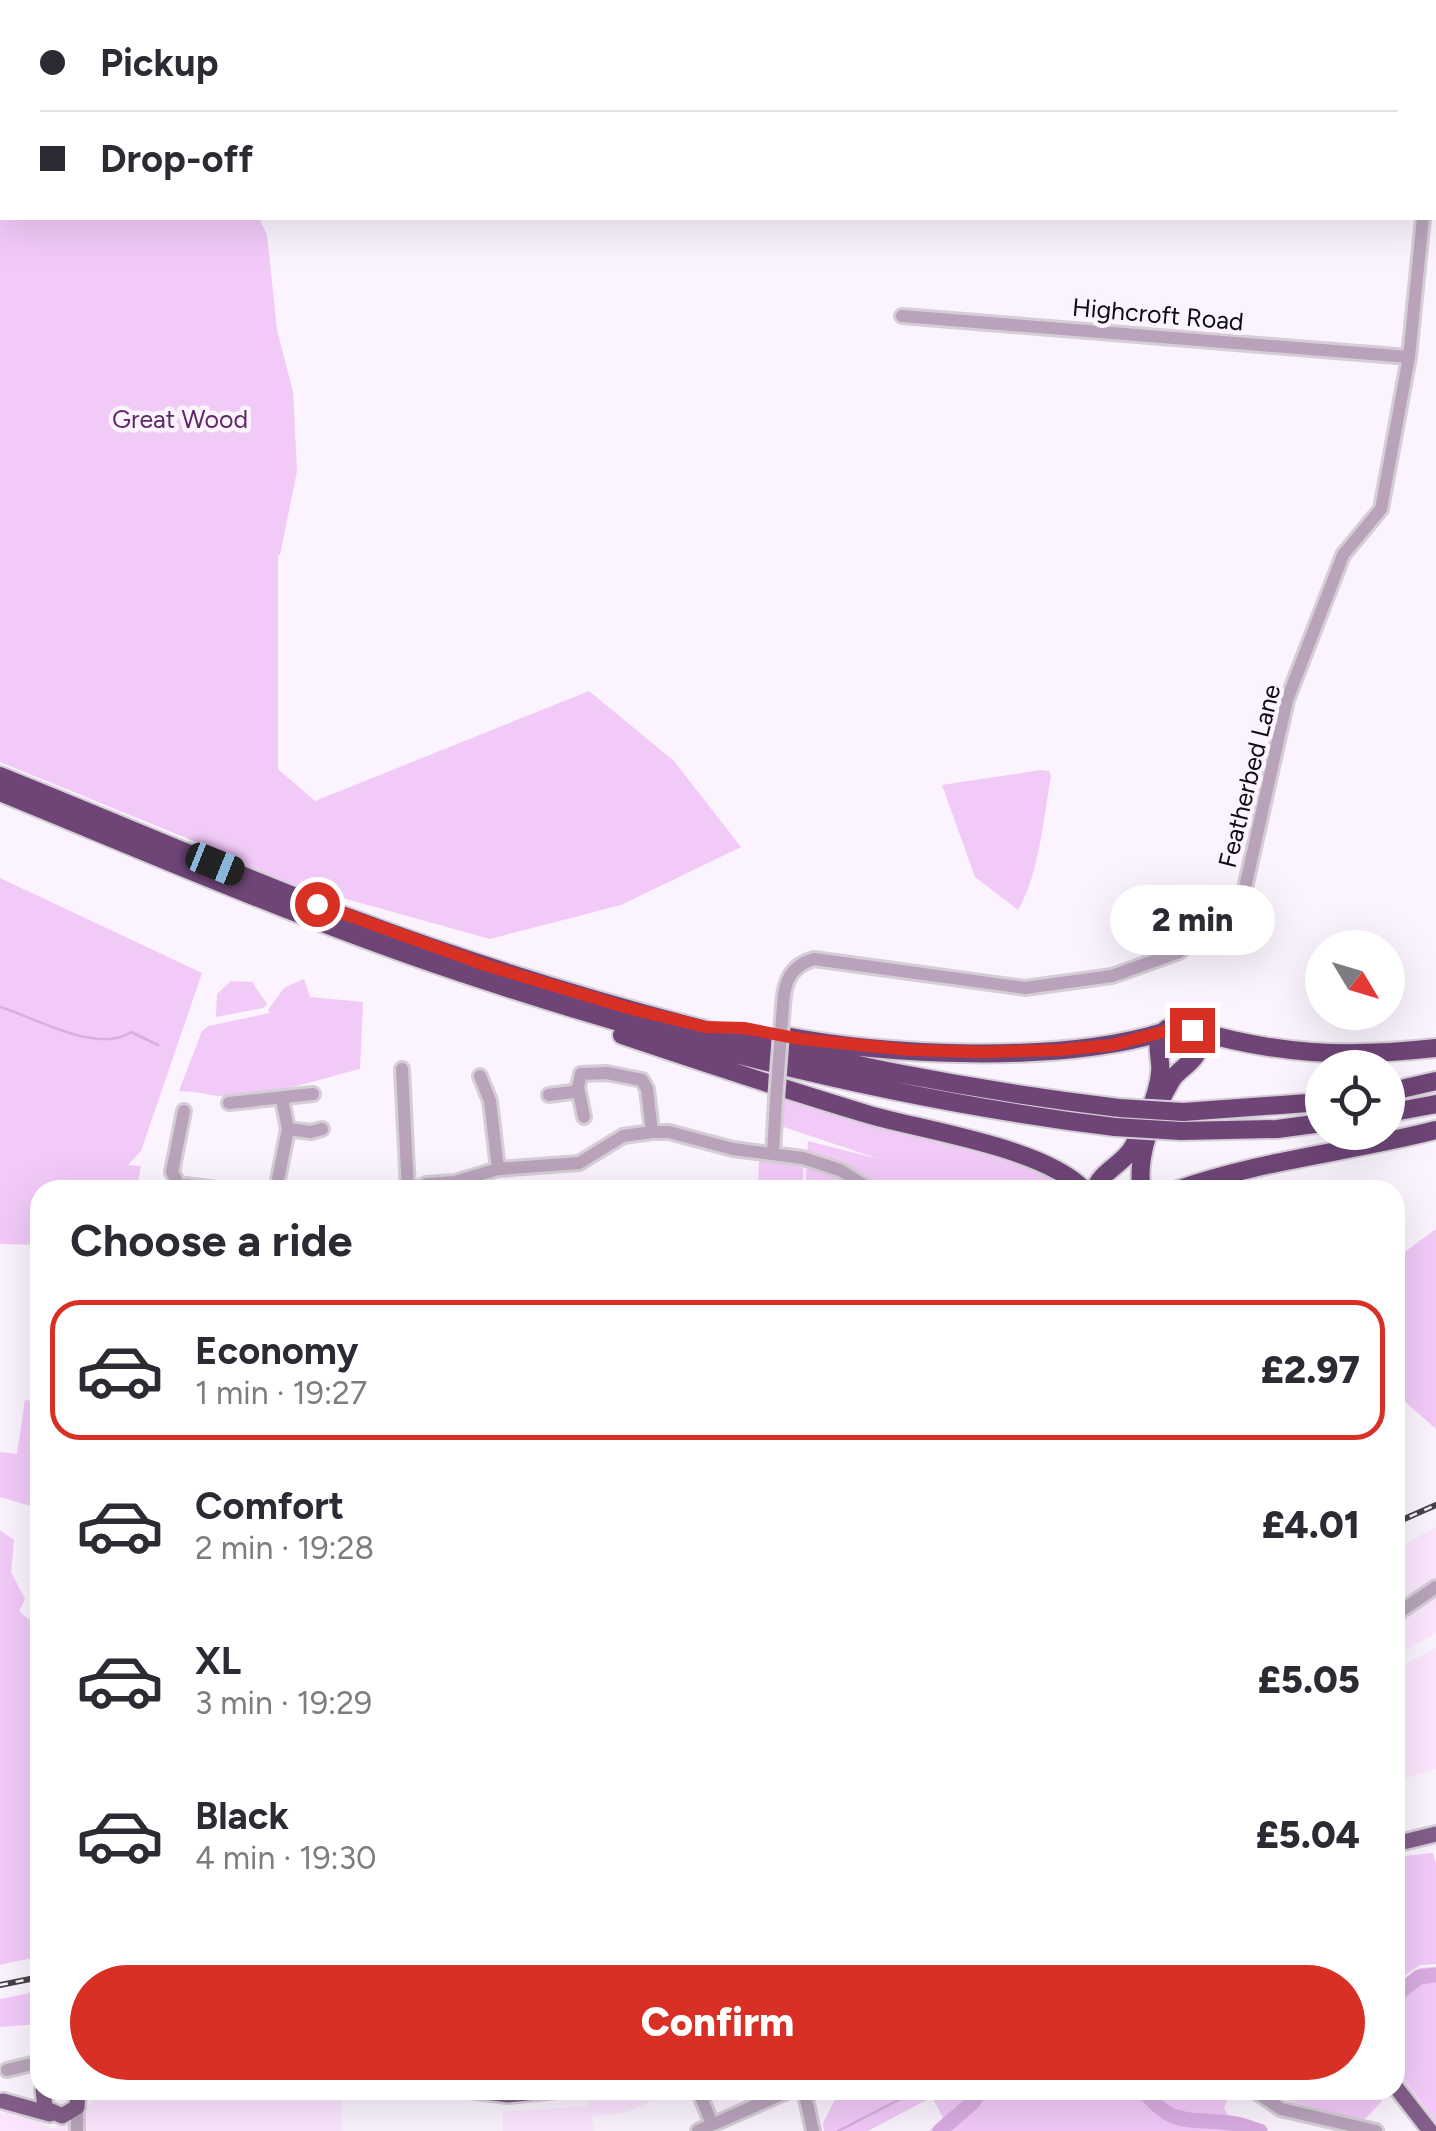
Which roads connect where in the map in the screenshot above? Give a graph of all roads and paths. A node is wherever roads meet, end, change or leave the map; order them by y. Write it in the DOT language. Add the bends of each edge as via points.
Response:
graph roads {
  1 [pos="1423,220"];
  2 [pos="902,316"];
  3 [pos="1409,357"];
  4 [pos="0,776"];
  5 [pos="0,792"];
  6 [pos="478,978"];
  7 [pos="705,1027"];
  8 [pos="1189,1028"];
  9 [pos="1163,1032"];
  10 [pos="1436,1048"];
  11 [pos="402,1069"];
  12 [pos="480,1076"];
  13 [pos="1436,1081"];
  14 [pos="1405,1088"];
  15 [pos="578,1091"];
  16 [pos="314,1094"];
  17 [pos="549,1097"];
  18 [pos="282,1098"];
  19 [pos="229,1103"];
  20 [pos="1305,1104"];
  21 [pos="1436,1104"];
  22 [pos="1405,1110"];
  23 [pos="184,1112"];
  24 [pos="584,1117"];
  25 [pos="1117,1118"];
  26 [pos="1182,1121"];
  27 [pos="1305,1125"];
  28 [pos="288,1129"];
  29 [pos="322,1129"];
  30 [pos="1436,1130"];
  31 [pos="652,1132"];
  32 [pos="773,1152"];
  33 [pos="498,1169"];
  34 [pos="176,1180"];
  35 [pos="278,1180"];
  36 [pos="410,1180"];
  37 [pos="462,1180"];
  38 [pos="854,1180"];
  39 [pos="1073,1180"];
  40 [pos="1101,1180"];
  41 [pos="1140,1180"];
  42 [pos="1205,1180"];
  43 [pos="1436,1588"];
  44 [pos="1405,1608"];
  45 [pos="1436,1834"];
  46 [pos="1405,1842"];
  47 [pos="30,2064"];
  48 [pos="7,2070"];
  49 [pos="30,2093"];
  50 [pos="1405,2099"];
  51 [pos="44,2100"];
  52 [pos="78,2100"];
  53 [pos="702,2100"];
  54 [pos="756,2100"];
  55 [pos="806,2100"];
  56 [pos="1267,2100"];
  57 [pos="1,2101"];
  58 [pos="55,2116"];
  59 [pos="712,2124"];
  60 [pos="813,2130"];
  61 [pos="74,2131"];
  62 [pos="698,2131"];
  63 [pos="1376,2131"];
  64 [pos="1430,2131"];
  1 -- 3 [label="street, Featherbed Lane"];
  2 -- 3 [label="street, Highcroft Road"];
  3 -- 32 [label="street, Featherbed Lane, bridge" via="1381,509 1343,555 1287,700 1243,897 1179,952 1112,976 1025,988 814,959 798,965 784,986"];
  4 -- 7 [label="highway" via="351,918 488,966"];
  5 -- 6 [label="highway" via="229,887"];
  6 -- 25 [label="highway" via="730,1053 970,1105"];
  6 -- 39 [label="highway" via="503,993 721,1068 1002,1150"];
  7 -- 9 [label="highway" via="982,1052 1094,1047"];
  7 -- 25 [label="highway"];
  8 -- 9 [label="highway"];
  8 -- 10 [label="highway" via="1306,1054"];
  8 -- 41 [label="highway" via="1199,1045 1196,1055 1172,1079 1143,1148"];
  9 -- 40 [label="highway" via="1160,1076 1132,1149"];
  11 -- 36 [label="street"];
  12 -- 33 [label="street" via="490,1101"];
  13 -- 14 [label="highway"];
  15 -- 17 [label="street"];
  15 -- 24 [label="street"];
  15 -- 31 [label="street" via="578,1079 588,1071 642,1080"];
  16 -- 18 [label="street"];
  18 -- 19 [label="street"];
  18 -- 28 [label="street"];
  20 -- 26 [label="highway"];
  21 -- 22 [label="highway"];
  23 -- 34 [label="street"];
  25 -- 26 [label="highway, bridge"];
  26 -- 27 [label="highway"];
  28 -- 29 [label="street"];
  28 -- 35 [label="street"];
  30 -- 42 [label="highway"];
  31 -- 32 [label="street"];
  31 -- 33 [label="street" via="623,1136 579,1163"];
  32 -- 38 [label="street" via="829,1166"];
  33 -- 37 [label="street"];
  43 -- 44 [label="street"];
  45 -- 46 [label="main road"];
  47 -- 48 [label="street"];
  49 -- 57 [label="main road"];
  50 -- 64 [label="main road"];
  51 -- 58 [label="main road"];
  52 -- 58 [label="main road" via="71,2114"];
  52 -- 61 [label="street"];
  53 -- 59 [label="street"];
  54 -- 59 [label="street"];
  55 -- 60 [label="street"];
  56 -- 63 [label="street"];
  57 -- 58 [label="main road"];
  58 -- 61 [label="street"];
  59 -- 62 [label="street"];
}
